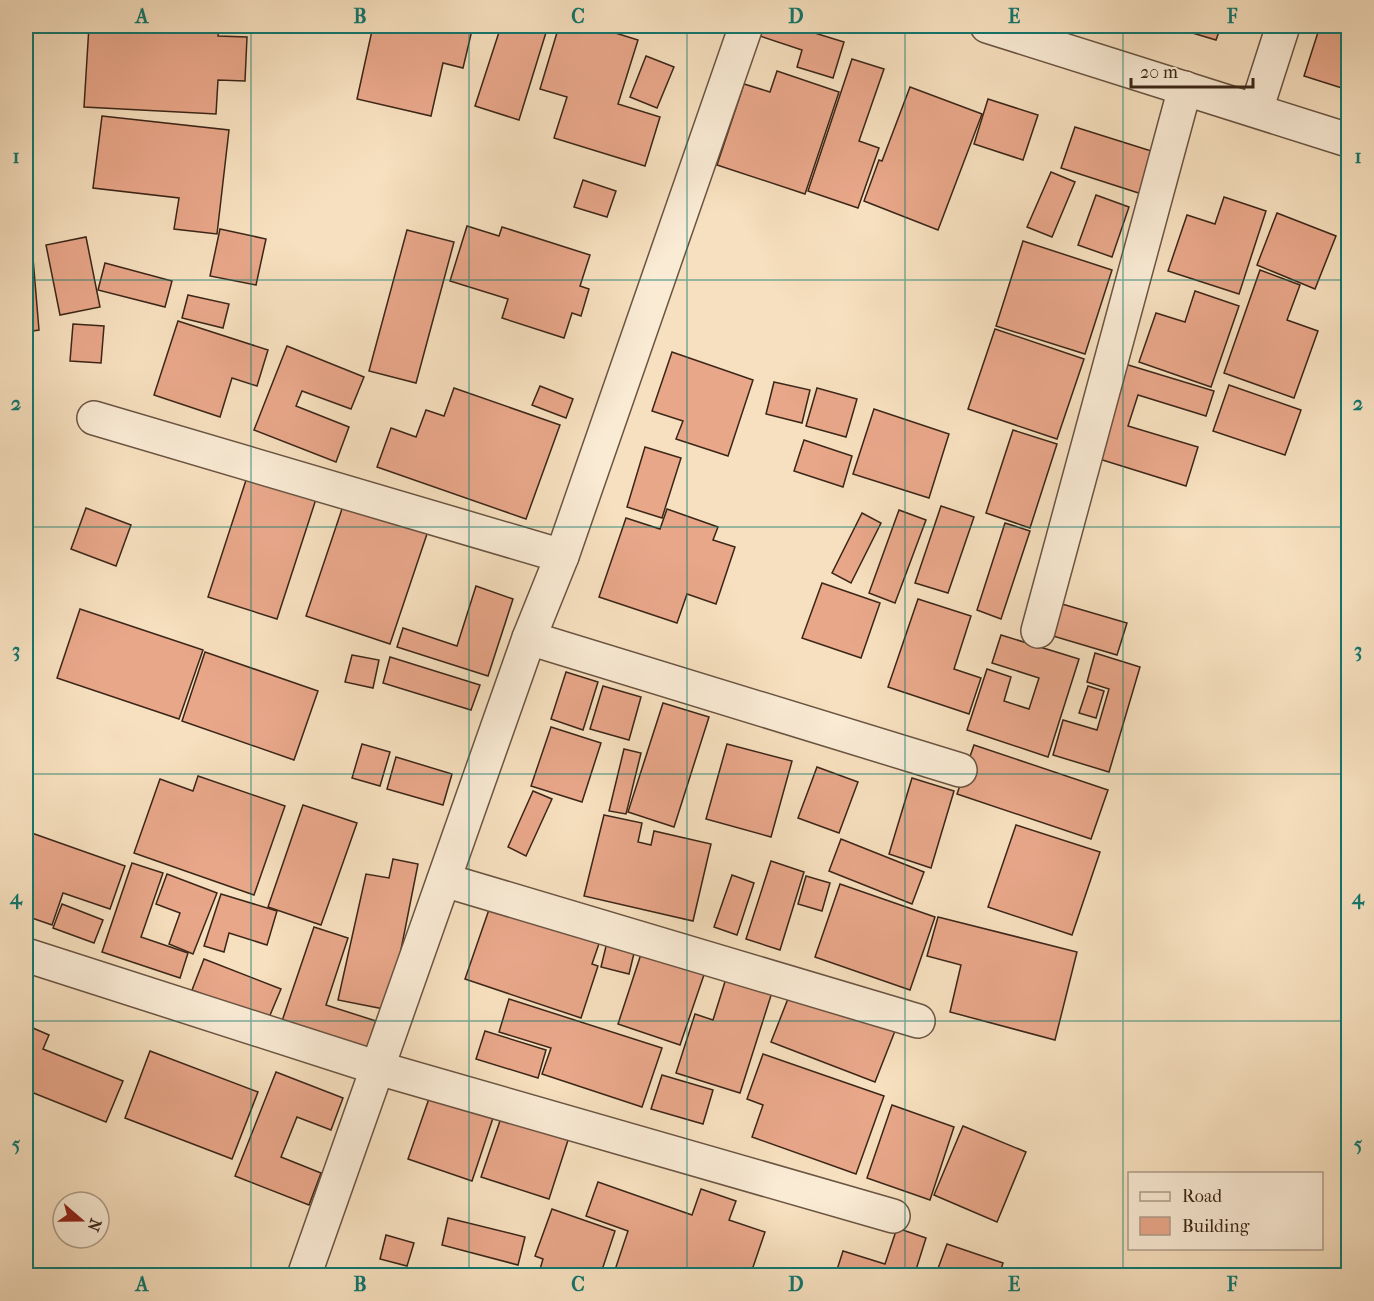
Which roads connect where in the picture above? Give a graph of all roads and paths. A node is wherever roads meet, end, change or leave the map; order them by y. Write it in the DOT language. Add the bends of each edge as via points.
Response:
graph roads {
  1 [pos="746,26"];
  2 [pos="987,26"];
  3 [pos="1283,26"];
  4 [pos="1185,88"];
  5 [pos="1256,110"];
  6 [pos="1348,140"];
  7 [pos="94,418"];
  8 [pos="562,556"];
  9 [pos="1038,631"];
  10 [pos="529,638"];
  11 [pos="960,770"];
  12 [pos="444,880"];
  13 [pos="26,955"];
  14 [pos="918,1021"];
  15 [pos="378,1068"];
  16 [pos="894,1216"];
  17 [pos="304,1275"];
  1 -- 8 [label="street"];
  2 -- 4 [label="street"];
  3 -- 5 [label="street"];
  4 -- 5 [label="street"];
  4 -- 9 [label="street"];
  5 -- 6 [label="street"];
  7 -- 8 [label="street"];
  8 -- 10 [label="street"];
  10 -- 11 [label="street"];
  10 -- 12 [label="street"];
  12 -- 14 [label="street"];
  12 -- 15 [label="street"];
  13 -- 15 [label="street"];
  15 -- 16 [label="street"];
  15 -- 17 [label="street"];
}
